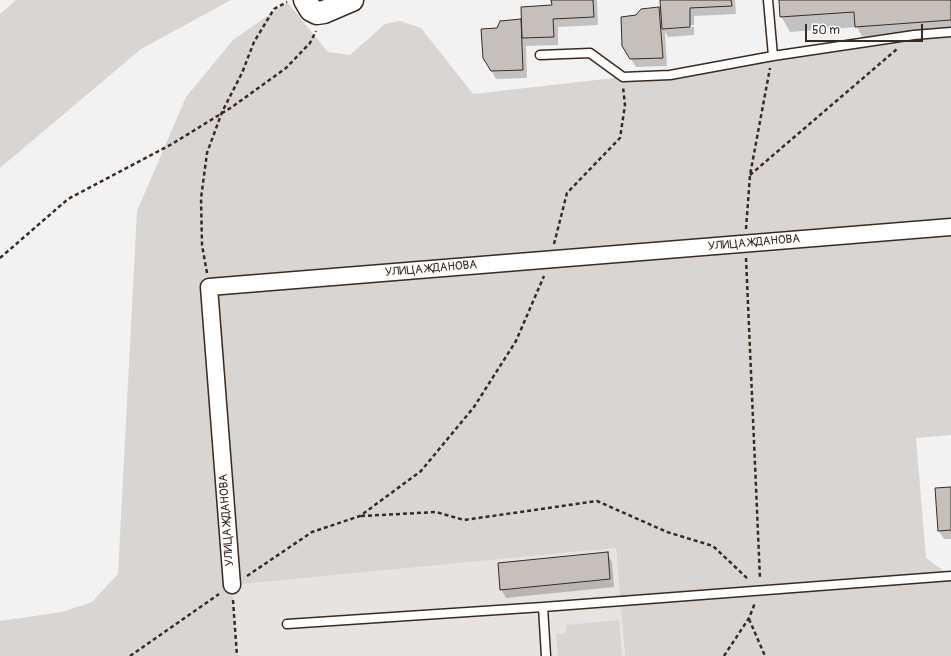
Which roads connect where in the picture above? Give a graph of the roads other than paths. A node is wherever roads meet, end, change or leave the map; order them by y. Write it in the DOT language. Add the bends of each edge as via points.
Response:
graph roads {
  1 [pos="304,0"];
  2 [pos="352,0"];
  3 [pos="768,0"];
  4 [pos="951,32"];
  5 [pos="540,55"];
  6 [pos="773,56"];
  7 [pos="951,227"];
  8 [pos="951,576"];
  9 [pos="232,585"];
  10 [pos="543,607"];
  11 [pos="287,624"];
  12 [pos="546,656"];
  1 -- 2 [label="street" via="311,10 317,13"];
  3 -- 6 [label="lane"];
  4 -- 6 [label="lane"];
  5 -- 6 [label="lane" via="590,53 623,77 670,74"];
  7 -- 9 [label="street, УЛИЦА ЖДАНОВА" via="209,287"];
  8 -- 10 [label="lane"];
  10 -- 11 [label="lane"];
  10 -- 12 [label="lane"];
}
